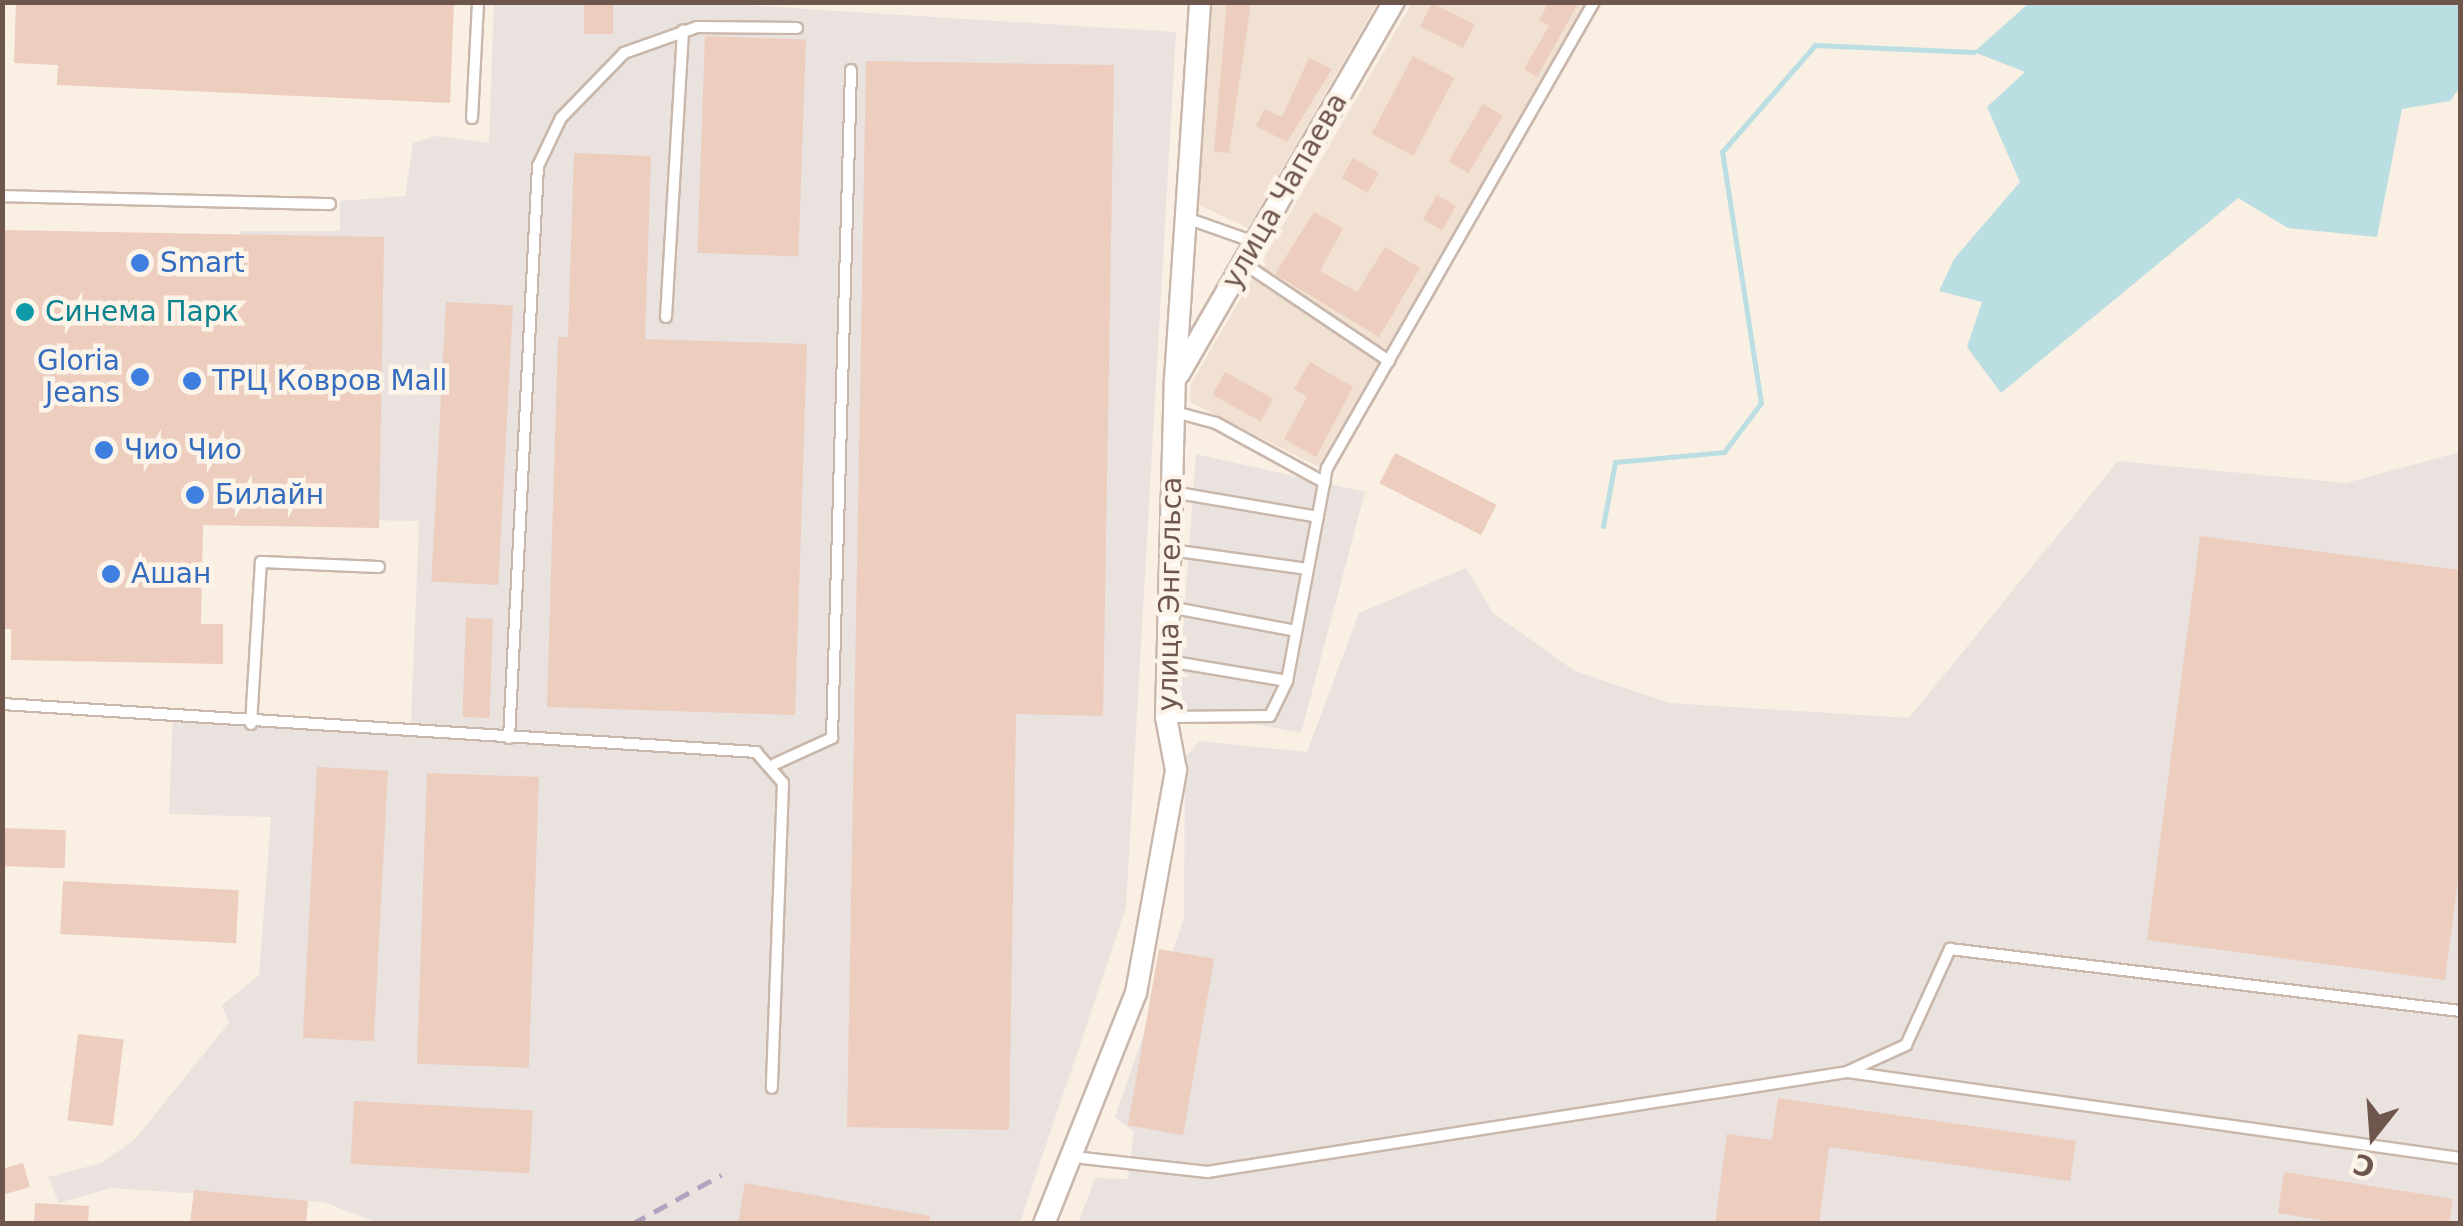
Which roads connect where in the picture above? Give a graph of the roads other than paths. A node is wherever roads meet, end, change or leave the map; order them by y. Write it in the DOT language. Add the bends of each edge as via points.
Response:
graph roads {
  1 [pos="478,2"];
  2 [pos="1200,2"];
  3 [pos="1394,2"];
  4 [pos="1594,2"];
  5 [pos="797,28"];
  6 [pos="683,31"];
  7 [pos="851,70"];
  8 [pos="472,118"];
  9 [pos="2,196"];
  10 [pos="330,204"];
  11 [pos="1186,218"];
  12 [pos="1255,242"];
  13 [pos="1243,263"];
  14 [pos="666,317"];
  15 [pos="1389,361"];
  16 [pos="1176,380"];
  17 [pos="1174,412"];
  18 [pos="1324,483"];
  19 [pos="1172,492"];
  20 [pos="1318,517"];
  21 [pos="1171,550"];
  22 [pos="379,567"];
  23 [pos="1308,568"];
  24 [pos="1169,606"];
  25 [pos="1296,630"];
  26 [pos="1168,661"];
  27 [pos="1286,680"];
  28 [pos="2,704"];
  29 [pos="1166,717"];
  30 [pos="251,724"];
  31 [pos="508,738"];
  32 [pos="775,764"];
  33 [pos="2460,1011"];
  34 [pos="1848,1072"];
  35 [pos="772,1088"];
  36 [pos="1074,1157"];
  37 [pos="2460,1158"];
  38 [pos="1044,1224"];
  1 -- 8 [label="lane"];
  2 -- 11 [label="street, улица Энгельса"];
  3 -- 12 [label="street, улица Чапаева"];
  4 -- 15 [label="lane"];
  5 -- 6 [label="lane"];
  6 -- 14 [label="lane"];
  6 -- 31 [label="lane" via="624,53 562,118 538,166"];
  7 -- 32 [label="lane" via="832,738"];
  9 -- 10 [label="lane"];
  11 -- 12 [label="lane"];
  11 -- 16 [label="street, улица Энгельса"];
  12 -- 13 [label="street, улица Чапаева"];
  13 -- 15 [label="lane"];
  13 -- 16 [label="street, улица Чапаева"];
  15 -- 18 [label="lane"];
  16 -- 17 [label="street, улица Энгельса"];
  17 -- 18 [label="lane" via="1216,422"];
  17 -- 19 [label="street, улица Энгельса"];
  18 -- 20 [label="lane"];
  19 -- 20 [label="lane"];
  19 -- 21 [label="street, улица Энгельса"];
  20 -- 23 [label="lane"];
  21 -- 23 [label="lane"];
  21 -- 24 [label="street, улица Энгельса"];
  22 -- 30 [label="lane" via="262,562"];
  23 -- 25 [label="lane"];
  24 -- 25 [label="lane"];
  24 -- 26 [label="street, улица Энгельса"];
  25 -- 27 [label="lane"];
  26 -- 27 [label="lane"];
  26 -- 29 [label="street, улица Энгельса"];
  27 -- 29 [label="lane" via="1270,716"];
  28 -- 30 [label="lane"];
  29 -- 36 [label="street, улица Энгельса" via="1176,770 1158,896 1136,992"];
  30 -- 31 [label="lane"];
  31 -- 32 [label="lane" via="756,752"];
  32 -- 35 [label="lane" via="783,782"];
  33 -- 34 [label="lane" via="1950,950 1906,1045"];
  34 -- 36 [label="lane" via="1206,1172"];
  34 -- 37 [label="lane"];
  36 -- 38 [label="street, улица Энгельса"];
}
